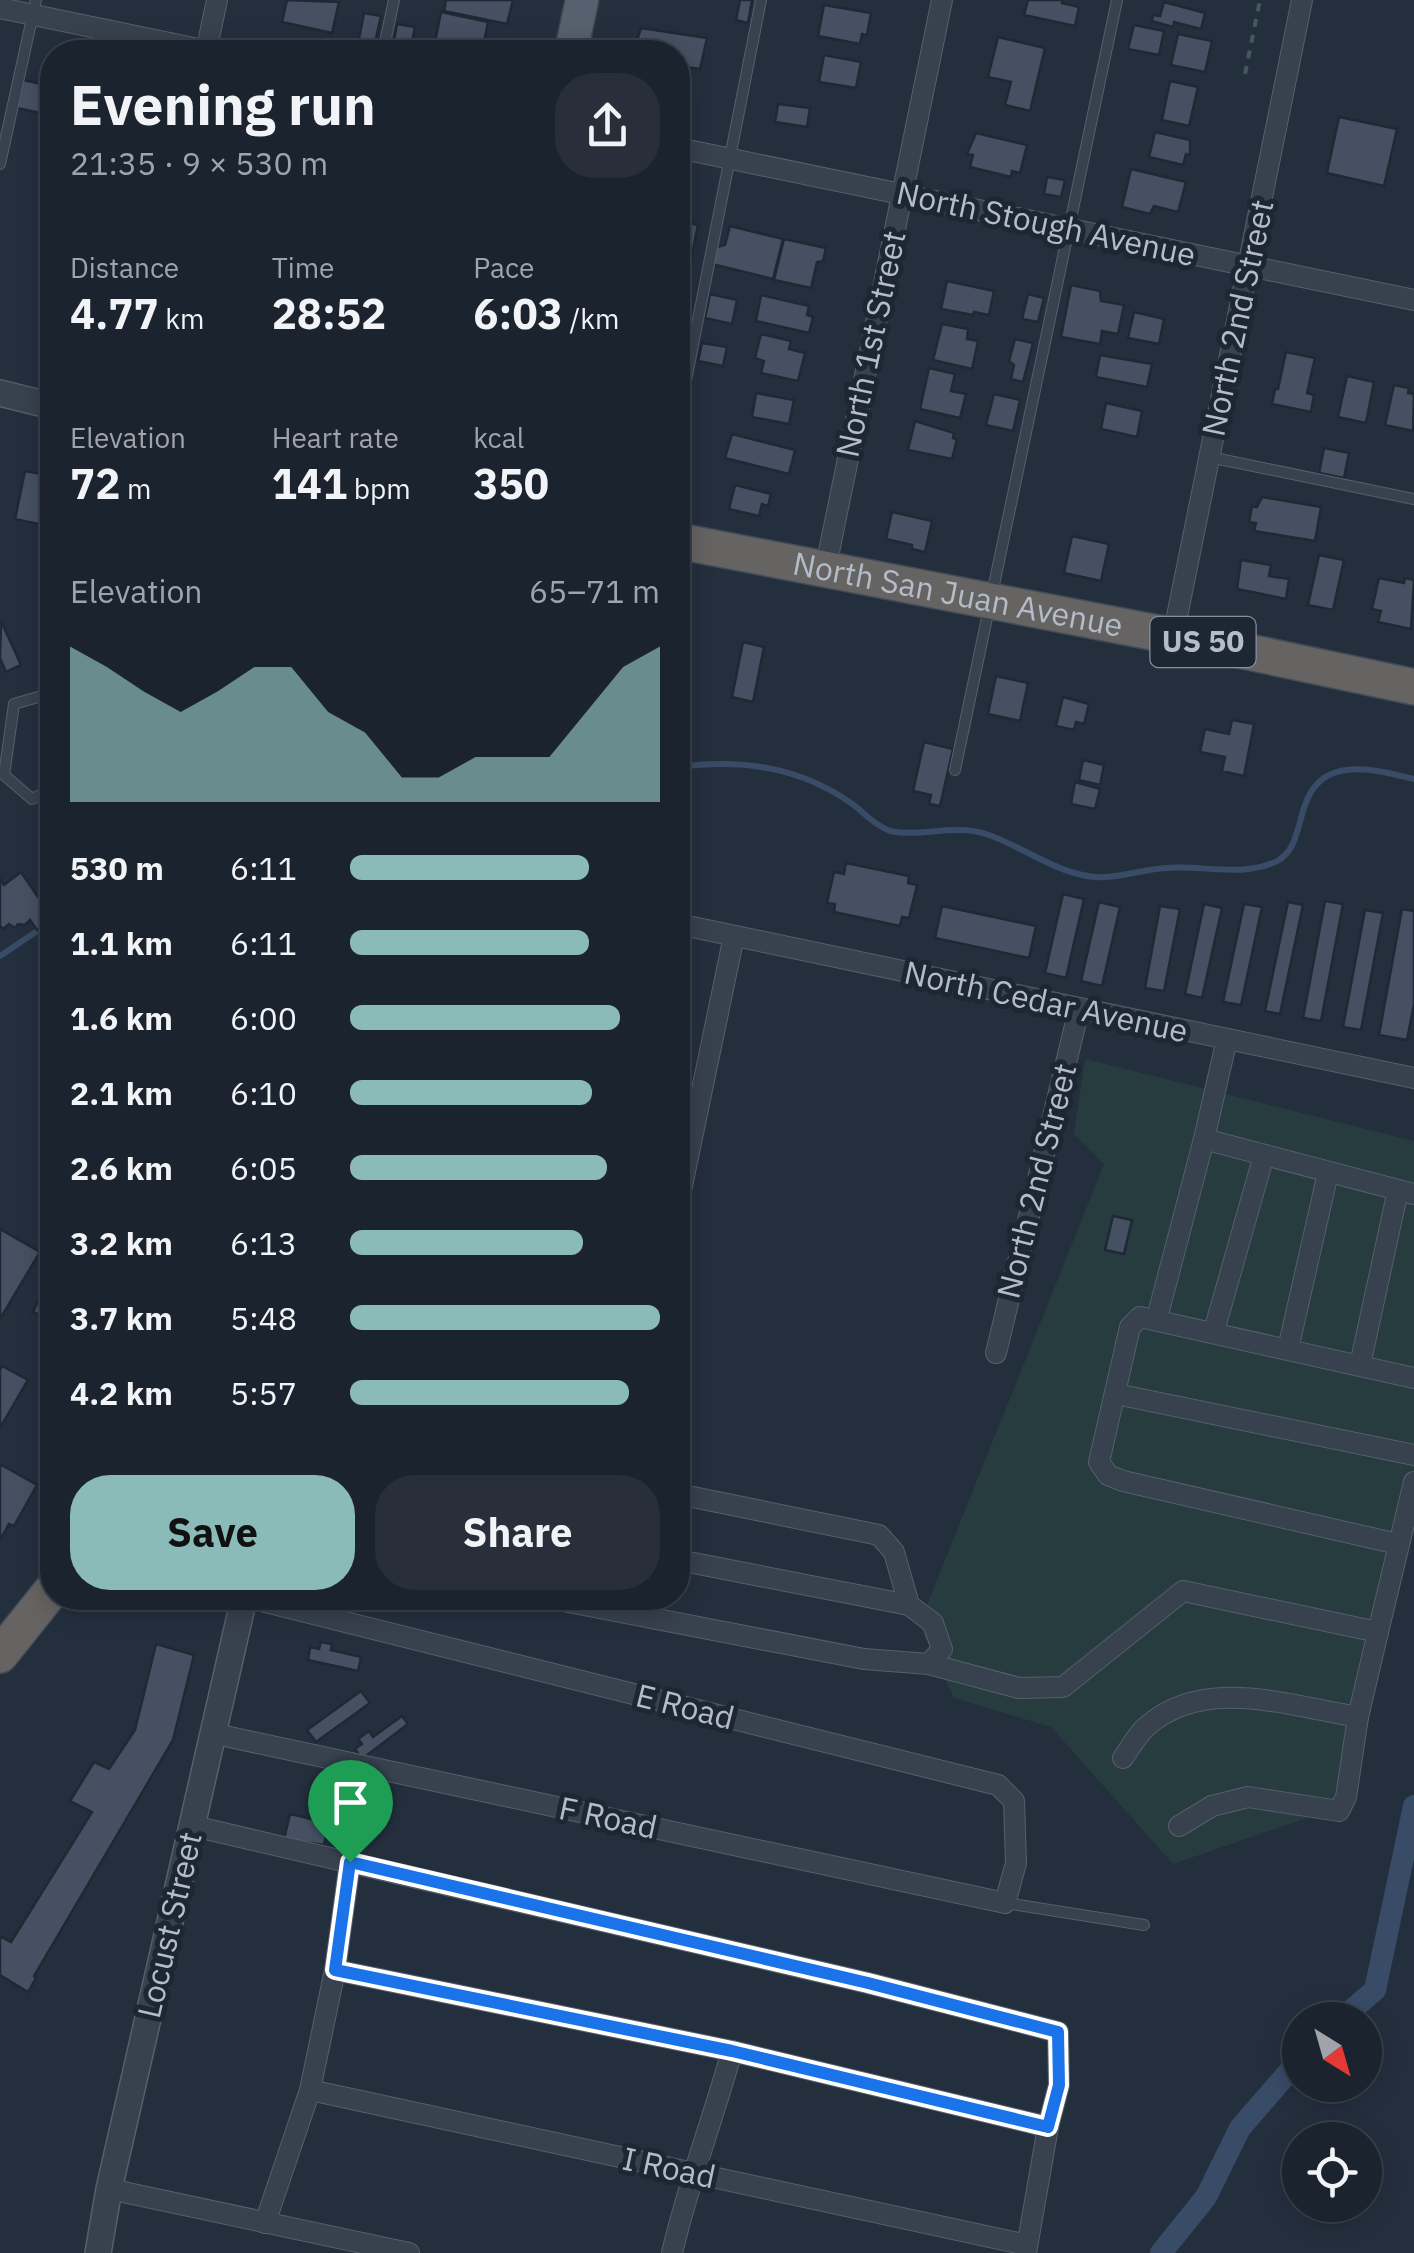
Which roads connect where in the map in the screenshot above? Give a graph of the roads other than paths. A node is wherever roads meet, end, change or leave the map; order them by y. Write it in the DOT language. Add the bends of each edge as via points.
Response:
graph roads {
  1 [pos="217,0"];
  2 [pos="394,0"];
  3 [pos="582,0"];
  4 [pos="761,0"];
  5 [pos="942,0"];
  6 [pos="1117,0"];
  7 [pos="1302,0"];
  8 [pos="0,8"];
  9 [pos="34,8"];
  10 [pos="161,40"];
  11 [pos="210,40"];
  12 [pos="386,40"];
  13 [pos="574,40"];
  14 [pos="690,151"];
  15 [pos="730,159"];
  16 [pos="0,164"];
  17 [pos="902,194"];
  18 [pos="1069,229"];
  19 [pos="1248,267"];
  20 [pos="1414,300"];
  21 [pos="690,361"];
  22 [pos="0,393"];
  23 [pos="40,403"];
  24 [pos="1209,457"];
  25 [pos="1414,500"];
  26 [pos="690,544"];
  27 [pos="824,571"];
  28 [pos="990,602"];
  29 [pos="1173,636"];
  30 [pos="1414,687"];
  31 [pos="40,696"];
  32 [pos="955,770"];
  33 [pos="40,795"];
  34 [pos="690,927"];
  35 [pos="734,936"];
  36 [pos="1078,1009"];
  37 [pos="1226,1039"];
  38 [pos="1414,1078"];
  39 [pos="1204,1139"];
  40 [pos="690,1147"];
  41 [pos="1264,1155"];
  42 [pos="1328,1172"];
  43 [pos="1406,1192"];
  44 [pos="1158,1318"];
  45 [pos="1214,1331"];
  46 [pos="1288,1348"];
  47 [pos="996,1353"];
  48 [pos="1360,1365"];
  49 [pos="1414,1378"];
  50 [pos="1116,1394"];
  51 [pos="1414,1455"];
  52 [pos="1414,1482"];
  53 [pos="690,1496"];
  54 [pos="1398,1544"];
  55 [pos="690,1562"];
  56 [pos="910,1604"];
  57 [pos="40,1605"];
  58 [pos="244,1610"];
  59 [pos="295,1610"];
  60 [pos="610,1610"];
  61 [pos="1378,1632"];
  62 [pos="0,1655"];
  63 [pos="929,1664"];
  64 [pos="1358,1716"];
  65 [pos="212,1732"];
  66 [pos="1123,1758"];
  67 [pos="192,1826"];
  68 [pos="1180,1826"];
  69 [pos="350,1862"];
  70 [pos="1004,1903"];
  71 [pos="1144,1926"];
  72 [pos="335,1970"];
  73 [pos="732,2051"];
  74 [pos="310,2090"];
  75 [pos="1048,2127"];
  76 [pos="692,2173"];
  77 [pos="109,2189"];
  78 [pos="265,2222"];
  79 [pos="1026,2249"];
  80 [pos="98,2253"];
  81 [pos="409,2253"];
  82 [pos="672,2253"];
  1 -- 11 [label="street"];
  2 -- 12 [label="lane"];
  3 -- 13 [label="main road"];
  4 -- 15 [label="lane"];
  5 -- 17 [label="street, North 1st Street"];
  6 -- 18 [label="lane"];
  7 -- 19 [label="street, North 2nd Street"];
  8 -- 9 [label="street"];
  9 -- 10 [label="street"];
  9 -- 16 [label="lane"];
  14 -- 15 [label="street, North Stough Avenue"];
  15 -- 17 [label="street, North Stough Avenue"];
  15 -- 21 [label="lane"];
  17 -- 18 [label="street, North Stough Avenue"];
  17 -- 27 [label="street, North 1st Street"];
  18 -- 19 [label="street, North Stough Avenue"];
  18 -- 28 [label="lane"];
  19 -- 20 [label="street, North Stough Avenue"];
  19 -- 24 [label="street, North 2nd Street"];
  22 -- 23 [label="street"];
  24 -- 25 [label="lane"];
  24 -- 29 [label="street, North 2nd Street"];
  26 -- 27 [label="highway, North San Juan Avenue / US 50"];
  27 -- 28 [label="highway, North San Juan Avenue / US 50"];
  28 -- 29 [label="highway, North San Juan Avenue / US 50"];
  28 -- 32 [label="lane"];
  29 -- 30 [label="highway, North San Juan Avenue / US 50"];
  31 -- 33 [label="lane" via="14,704 4,775 32,799"];
  34 -- 35 [label="street, North Cedar Avenue"];
  35 -- 36 [label="street, North Cedar Avenue"];
  35 -- 40 [label="street"];
  36 -- 37 [label="street, North Cedar Avenue"];
  36 -- 47 [label="street, North 2nd Street"];
  37 -- 38 [label="street, North Cedar Avenue"];
  37 -- 39 [label="street"];
  39 -- 41 [label="street"];
  39 -- 44 [label="street"];
  41 -- 42 [label="street"];
  41 -- 45 [label="street"];
  42 -- 43 [label="street"];
  42 -- 46 [label="street"];
  43 -- 48 [label="street"];
  44 -- 45 [label="street"];
  44 -- 50 [label="street" via="1140,1317 1130,1327"];
  45 -- 46 [label="street"];
  46 -- 48 [label="street"];
  48 -- 49 [label="street"];
  50 -- 51 [label="street"];
  50 -- 54 [label="street" via="1100,1462 1108,1475"];
  52 -- 54 [label="street"];
  53 -- 56 [label="street" via="879,1535 894,1552"];
  54 -- 61 [label="street"];
  55 -- 56 [label="street"];
  56 -- 63 [label="street" via="938,1636 942,1649"];
  57 -- 62 [label="highway"];
  58 -- 65 [label="street, Locust Street"];
  59 -- 70 [label="street, E Road" via="998,1785 1014,1801 1016,1863"];
  60 -- 63 [label="street" via="864,1659"];
  61 -- 63 [label="street" via="1182,1591 1063,1687 1019,1688"];
  61 -- 64 [label="street"];
  64 -- 66 [label="street" via="1222,1695 1179,1705 1145,1728"];
  64 -- 68 [label="street" via="1339,1810 1248,1797 1212,1806"];
  65 -- 67 [label="street, Locust Street"];
  65 -- 70 [label="street, F Road"];
  67 -- 69 [label="street"];
  67 -- 77 [label="street, Locust Street"];
  69 -- 72 [label="street"];
  69 -- 75 [label="street" via="1058,2032 1059,2085"];
  70 -- 71 [label="lane"];
  72 -- 73 [label="street"];
  72 -- 74 [label="street"];
  73 -- 75 [label="street"];
  73 -- 76 [label="street"];
  74 -- 76 [label="street, I Road"];
  74 -- 78 [label="street"];
  75 -- 79 [label="street"];
  76 -- 79 [label="street, I Road"];
  76 -- 82 [label="street"];
  77 -- 78 [label="street"];
  77 -- 80 [label="street, Locust Street"];
  78 -- 81 [label="street"];
}
